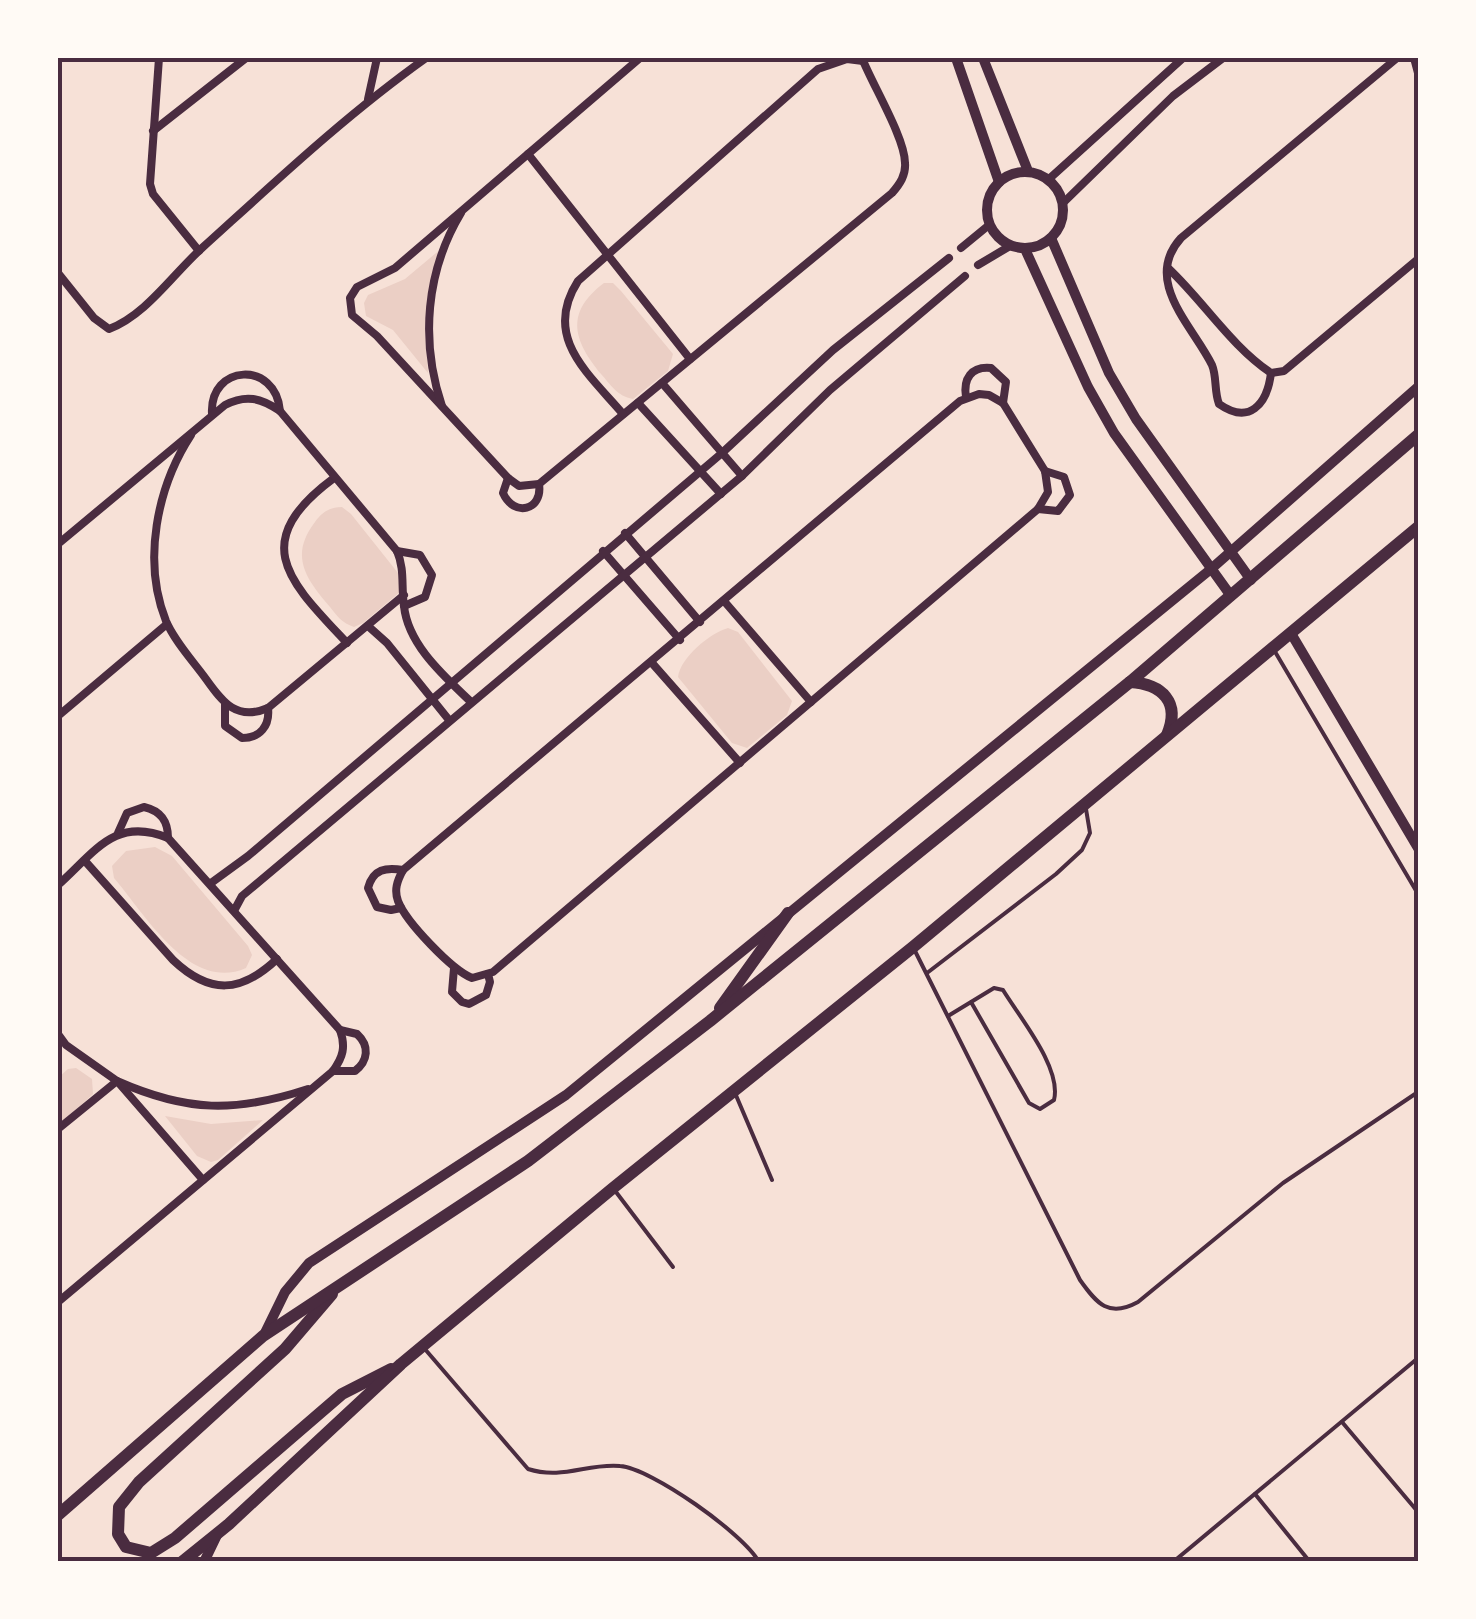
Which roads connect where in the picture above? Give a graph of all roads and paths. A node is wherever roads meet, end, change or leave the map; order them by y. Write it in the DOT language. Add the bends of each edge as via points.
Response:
graph roads {
  1 [pos="160,58"];
  2 [pos="246,58"];
  3 [pos="377,58"];
  4 [pos="426,58"];
  5 [pos="640,58"];
  6 [pos="956,58"];
  7 [pos="982,58"];
  8 [pos="1182,58"];
  9 [pos="1222,58"];
  10 [pos="1397,58"];
  11 [pos="1414,58"];
  12 [pos="862,59"];
  13 [pos="1418,73"];
  14 [pos="368,99"];
  15 [pos="153,131"];
  16 [pos="528,154"];
  17 [pos="1028,171"];
  18 [pos="1049,180"];
  19 [pos="999,182"];
  20 [pos="1063,203"];
  21 [pos="466,204"];
  22 [pos="989,225"];
  23 [pos="1052,238"];
  24 [pos="1010,246"];
  25 [pos="961,248"];
  26 [pos="1025,249"];
  27 [pos="199,251"];
  28 [pos="608,255"];
  29 [pos="948,258"];
  30 [pos="1418,259"];
  31 [pos="978,265"];
  32 [pos="1169,269"];
  33 [pos="58,273"];
  34 [pos="964,276"];
  35 [pos="690,359"];
  36 [pos="1271,373"];
  37 [pos="662,383"];
  38 [pos="1418,388"];
  39 [pos="966,397"];
  40 [pos="638,402"];
  41 [pos="1003,404"];
  42 [pos="280,411"];
  43 [pos="444,411"];
  44 [pos="212,414"];
  45 [pos="623,414"];
  46 [pos="198,425"];
  47 [pos="1418,435"];
  48 [pos="722,453"];
  49 [pos="701,471"];
  50 [pos="1045,471"];
  51 [pos="742,476"];
  52 [pos="334,478"];
  53 [pos="508,478"];
  54 [pos="540,484"];
  55 [pos="721,494"];
  56 [pos="1038,509"];
  57 [pos="1418,527"];
  58 [pos="625,533"];
  59 [pos="58,544"];
  60 [pos="397,551"];
  61 [pos="604,551"];
  62 [pos="1231,551"];
  63 [pos="644,558"];
  64 [pos="1211,569"];
  65 [pos="624,575"];
  66 [pos="1251,580"];
  67 [pos="404,595"];
  68 [pos="1231,596"];
  69 [pos="724,602"];
  70 [pos="404,606"];
  71 [pos="700,622"];
  72 [pos="167,624"];
  73 [pos="368,626"];
  74 [pos="1292,635"];
  75 [pos="680,640"];
  76 [pos="347,644"];
  77 [pos="1274,650"];
  78 [pos="652,663"];
  79 [pos="450,682"];
  80 [pos="1130,682"];
  81 [pos="432,698"];
  82 [pos="471,702"];
  83 [pos="811,702"];
  84 [pos="225,704"];
  85 [pos="268,708"];
  86 [pos="58,716"];
  87 [pos="449,720"];
  88 [pos="1166,737"];
  89 [pos="740,763"];
  90 [pos="1085,804"];
  91 [pos="118,834"];
  92 [pos="168,838"];
  93 [pos="1418,848"];
  94 [pos="85,861"];
  95 [pos="403,870"];
  96 [pos="211,883"];
  97 [pos="58,884"];
  98 [pos="1418,894"];
  99 [pos="401,908"];
  100 [pos="234,909"];
  101 [pos="788,913"];
  102 [pos="913,947"];
  103 [pos="278,959"];
  104 [pos="454,968"];
  105 [pos="926,973"];
  106 [pos="488,974"];
  107 [pos="971,1002"];
  108 [pos="948,1016"];
  109 [pos="710,1021"];
  110 [pos="340,1030"];
  111 [pos="58,1034"];
  112 [pos="62,1048"];
  113 [pos="333,1071"];
  114 [pos="116,1081"];
  115 [pos="312,1088"];
  116 [pos="735,1092"];
  117 [pos="1418,1092"];
  118 [pos="58,1129"];
  119 [pos="203,1180"];
  120 [pos="772,1180"];
  121 [pos="613,1188"];
  122 [pos="673,1267"];
  123 [pos="343,1281"];
  124 [pos="58,1302"];
  125 [pos="263,1336"];
  126 [pos="423,1346"];
  127 [pos="1418,1358"];
  128 [pos="401,1364"];
  129 [pos="1342,1422"];
  130 [pos="1255,1494"];
  131 [pos="1418,1512"];
  132 [pos="58,1516"];
  133 [pos="218,1533"];
  134 [pos="182,1562"];
  135 [pos="204,1562"];
  136 [pos="759,1562"];
  137 [pos="1173,1562"];
  138 [pos="1310,1562"];
  1 -- 15 [label="street"];
  2 -- 15 [label="street"];
  3 -- 14 [label="street"];
  4 -- 14 [label="street"];
  5 -- 16 [label="street"];
  6 -- 19 [label="street"];
  7 -- 17 [label="street"];
  8 -- 18 [label="street"];
  9 -- 20 [label="street"];
  10 -- 32 [label="street" via="1181,238"];
  11 -- 13 [label="street"];
  12 -- 28 [label="street" via="818,69"];
  12 -- 35 [label="street" via="904,151 900,183"];
  14 -- 27 [label="street"];
  15 -- 27 [label="street" via="153,194"];
  16 -- 21 [label="street"];
  16 -- 28 [label="street"];
  17 -- 18 [label="street"];
  17 -- 19 [label="street"];
  18 -- 20 [label="street"];
  19 -- 22 [label="street" via="987,202"];
  20 -- 23 [label="street"];
  21 -- 43 [label="street" via="438,263 430,305 430,359"];
  21 -- 43 [label="street" via="395,268 360,284 350,304 355,318"];
  22 -- 24 [label="street"];
  22 -- 25 [label="street"];
  23 -- 26 [label="street"];
  23 -- 62 [label="street" via="1109,374"];
  24 -- 26 [label="street"];
  24 -- 31 [label="street"];
  26 -- 64 [label="street" via="1114,433"];
  27 -- 33 [label="street" via="127,322 109,329"];
  28 -- 35 [label="street"];
  28 -- 45 [label="street" via="578,281 564,321 578,361"];
  29 -- 48 [label="street" via="832,350"];
  30 -- 36 [label="street" via="1284,372"];
  32 -- 36 [label="street"];
  32 -- 36 [label="street" via="1166,285 1215,372 1218,404 1240,412 1257,407"];
  34 -- 51 [label="street"];
  35 -- 37 [label="street"];
  37 -- 40 [label="street"];
  37 -- 48 [label="street"];
  38 -- 62 [label="street"];
  39 -- 41 [label="street" via="989,395"];
  39 -- 41 [label="street" via="970,374 991,368 1006,382"];
  39 -- 69 [label="street"];
  40 -- 45 [label="street"];
  40 -- 49 [label="street"];
  41 -- 50 [label="street"];
  42 -- 44 [label="street" via="250,397"];
  42 -- 44 [label="street" via="271,386 246,374 223,383"];
  42 -- 52 [label="street"];
  43 -- 53 [label="street"];
  44 -- 46 [label="street"];
  45 -- 54 [label="street"];
  46 -- 59 [label="street"];
  46 -- 72 [label="street" via="172,471 157,522 156,575"];
  47 -- 66 [label="main road"];
  48 -- 49 [label="street"];
  48 -- 51 [label="street"];
  49 -- 55 [label="street"];
  49 -- 58 [label="street"];
  50 -- 56 [label="street" via="1048,492"];
  50 -- 56 [label="street" via="1064,476 1070,495 1058,511"];
  51 -- 55 [label="street"];
  52 -- 60 [label="street"];
  52 -- 76 [label="street" via="295,516 284,552 295,585"];
  53 -- 54 [label="street" via="526,487"];
  53 -- 54 [label="street" via="504,493 519,510 534,506"];
  55 -- 63 [label="street"];
  56 -- 83 [label="street"];
  57 -- 74 [label="main road"];
  58 -- 61 [label="street"];
  58 -- 63 [label="street"];
  60 -- 67 [label="street"];
  60 -- 70 [label="street" via="420,555 432,575 425,597"];
  61 -- 65 [label="street"];
  61 -- 79 [label="street"];
  62 -- 64 [label="street"];
  62 -- 66 [label="street"];
  63 -- 65 [label="street"];
  63 -- 71 [label="street"];
  64 -- 68 [label="street"];
  64 -- 101 [label="street"];
  65 -- 75 [label="street"];
  65 -- 82 [label="street"];
  66 -- 68 [label="main road"];
  67 -- 70 [label="street"];
  67 -- 73 [label="street"];
  68 -- 80 [label="main road"];
  69 -- 71 [label="street"];
  69 -- 83 [label="street"];
  70 -- 79 [label="street" via="412,634"];
  71 -- 75 [label="street"];
  72 -- 84 [label="street"];
  72 -- 86 [label="street"];
  73 -- 76 [label="street"];
  73 -- 81 [label="street"];
  74 -- 77 [label="main road"];
  74 -- 93 [label="street"];
  75 -- 78 [label="street"];
  76 -- 85 [label="street"];
  77 -- 88 [label="main road"];
  77 -- 98 [label="lane"];
  78 -- 89 [label="street"];
  78 -- 95 [label="street"];
  79 -- 81 [label="street"];
  79 -- 82 [label="street"];
  80 -- 88 [label="main road" via="1149,683 1165,694 1172,708"];
  80 -- 109 [label="main road"];
  81 -- 87 [label="street"];
  81 -- 96 [label="street"];
  82 -- 87 [label="street"];
  83 -- 89 [label="street"];
  84 -- 85 [label="street" via="247,714"];
  84 -- 85 [label="street" via="225,726 242,738 263,730"];
  87 -- 100 [label="street" via="314,832"];
  88 -- 90 [label="main road"];
  89 -- 106 [label="street"];
  90 -- 102 [label="main road"];
  90 -- 105 [label="lane" via="1090,833 1082,850"];
  91 -- 92 [label="street" via="142,830"];
  91 -- 92 [label="street" via="127,813 144,807 160,814"];
  91 -- 94 [label="street"];
  92 -- 96 [label="street"];
  94 -- 97 [label="street"];
  94 -- 103 [label="street" via="188,975 222,986 250,980"];
  95 -- 99 [label="street" via="396,886"];
  95 -- 99 [label="street" via="380,870 368,888 377,906"];
  96 -- 100 [label="street"];
  99 -- 104 [label="street"];
  100 -- 103 [label="street"];
  101 -- 109 [label="main road"];
  101 -- 125 [label="street" via="543,1113 310,1263 285,1292"];
  102 -- 105 [label="lane"];
  102 -- 116 [label="main road"];
  103 -- 110 [label="street"];
  104 -- 106 [label="street" via="472,978"];
  104 -- 106 [label="street" via="452,992 470,1004 486,996"];
  105 -- 108 [label="lane"];
  107 -- 107 [label="lane" via="1029,1103 1040,1109 1054,1100 1053,1070 1003,990 994,988"];
  107 -- 108 [label="lane"];
  108 -- 117 [label="lane" via="1080,1280 1108,1311 1138,1302 1283,1183"];
  109 -- 123 [label="main road" via="528,1161"];
  110 -- 113 [label="street" via="344,1052"];
  110 -- 113 [label="street" via="357,1034 366,1054 354,1072"];
  111 -- 112 [label="street"];
  112 -- 114 [label="street"];
  113 -- 115 [label="street"];
  114 -- 115 [label="street" via="184,1105 219,1108"];
  114 -- 118 [label="street"];
  114 -- 119 [label="street"];
  115 -- 119 [label="street"];
  116 -- 120 [label="lane"];
  116 -- 121 [label="main road"];
  119 -- 124 [label="street"];
  121 -- 122 [label="lane"];
  121 -- 126 [label="main road"];
  123 -- 125 [label="main road"];
  123 -- 128 [label="main road" via="285,1349 130,1492 118,1512 122,1541 150,1554 176,1538 342,1394"];
  125 -- 132 [label="main road"];
  126 -- 128 [label="main road"];
  126 -- 136 [label="lane" via="528,1470 548,1475 620,1466 645,1472 732,1530"];
  127 -- 129 [label="lane"];
  128 -- 133 [label="main road"];
  129 -- 130 [label="lane"];
  129 -- 131 [label="lane"];
  130 -- 137 [label="lane"];
  130 -- 138 [label="lane"];
  133 -- 134 [label="main road"];
  133 -- 135 [label="street"];
}
